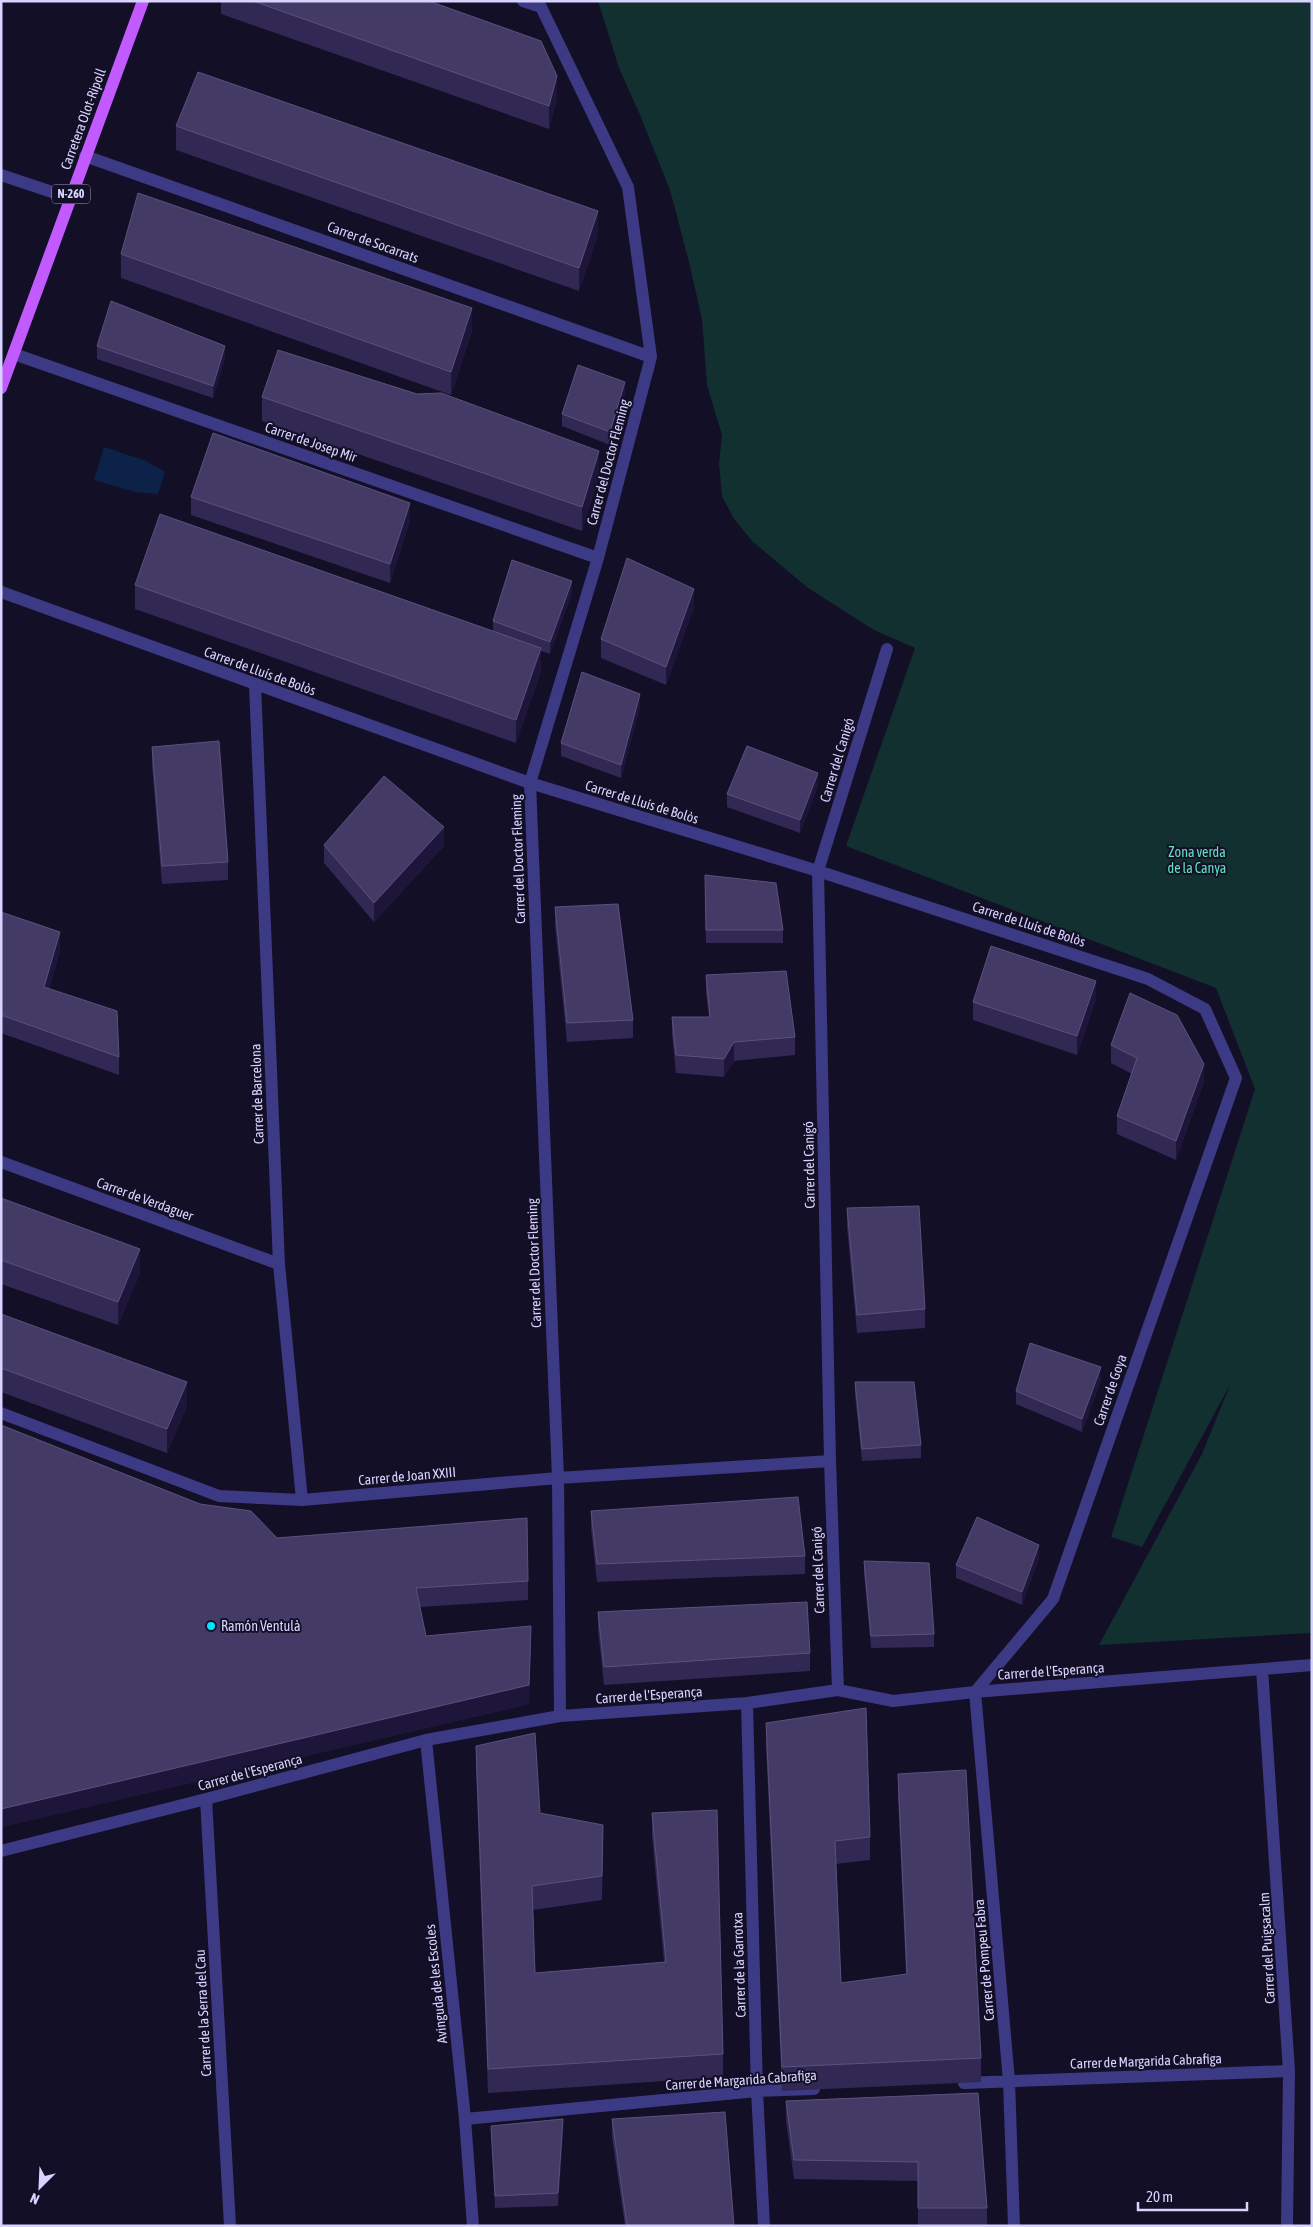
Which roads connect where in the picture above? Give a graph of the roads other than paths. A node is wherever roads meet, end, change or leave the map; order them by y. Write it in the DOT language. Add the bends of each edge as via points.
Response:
graph roads {
  1 [pos="143,1"];
  2 [pos="523,1"];
  3 [pos="85,156"];
  4 [pos="1,175"];
  5 [pos="70,198"];
  6 [pos="14,354"];
  7 [pos="651,357"];
  8 [pos="1,388"];
  9 [pos="598,558"];
  10 [pos="1,592"];
  11 [pos="887,649"];
  12 [pos="255,685"];
  13 [pos="530,784"];
  14 [pos="818,871"];
  15 [pos="1236,1078"];
  16 [pos="1,1162"];
  17 [pos="279,1264"];
  18 [pos="1,1413"];
  19 [pos="830,1461"];
  20 [pos="558,1478"];
  21 [pos="302,1500"];
  22 [pos="1312,1666"];
  23 [pos="1262,1669"];
  24 [pos="838,1690"];
  25 [pos="975,1692"];
  26 [pos="747,1703"];
  27 [pos="560,1716"];
  28 [pos="426,1740"];
  29 [pos="206,1799"];
  30 [pos="1,1851"];
  31 [pos="1289,2071"];
  32 [pos="1009,2081"];
  33 [pos="951,2083"];
  34 [pos="822,2089"];
  35 [pos="757,2091"];
  36 [pos="465,2119"];
  37 [pos="230,2226"];
  38 [pos="472,2226"];
  39 [pos="764,2226"];
  40 [pos="1014,2226"];
  41 [pos="1286,2226"];
  1 -- 3 [label="main road, Carretera Olot-Ripoll / N-260"];
  2 -- 7 [label="street, Carrer del Doctor Fleming" via="541,7 628,188"];
  3 -- 5 [label="main road, Carretera Olot-Ripoll / N-260"];
  3 -- 7 [label="street, Carrer de Socarrats"];
  4 -- 5 [label="street"];
  5 -- 6 [label="main road, Carretera Olot-Ripoll / N-260"];
  6 -- 8 [label="main road, Carretera Olot-Ripoll / N-260"];
  6 -- 9 [label="street, Carrer de Josep Mir"];
  7 -- 9 [label="street, Carrer del Doctor Fleming"];
  9 -- 13 [label="street, Carrer del Doctor Fleming"];
  10 -- 12 [label="street, Carrer de Lluís de Bolòs"];
  11 -- 14 [label="street, Carrer del Canigó"];
  12 -- 13 [label="street, Carrer de Lluís de Bolòs"];
  12 -- 17 [label="street, Carrer de Barcelona"];
  13 -- 14 [label="street, Carrer de Lluís de Bolòs"];
  13 -- 20 [label="street, Carrer del Doctor Fleming"];
  14 -- 15 [label="street, Carrer de Lluís de Bolòs" via="1148,979 1204,1009"];
  14 -- 19 [label="street, Carrer del Canigó"];
  15 -- 25 [label="street, Carrer de Goya" via="1053,1599"];
  16 -- 17 [label="street, Carrer de Verdaguer"];
  17 -- 21 [label="street, Carrer de Barcelona"];
  18 -- 21 [label="street, Carrer de Joan XXIII" via="219,1496"];
  19 -- 20 [label="street, Carrer de Joan XXIII"];
  19 -- 24 [label="street, Carrer del Canigó"];
  20 -- 21 [label="street, Carrer de Joan XXIII"];
  20 -- 27 [label="street, Carrer del Doctor Fleming"];
  22 -- 23 [label="street, Carrer de l'Esperança"];
  23 -- 25 [label="street, Carrer de l'Esperança"];
  23 -- 31 [label="street, Carrer del Puigsacalm"];
  24 -- 25 [label="street, Carrer de l'Esperança" via="893,1700"];
  24 -- 26 [label="street, Carrer de l'Esperança"];
  25 -- 32 [label="street, Carrer de Pompeu Fabra"];
  26 -- 27 [label="street, Carrer de l'Esperança"];
  26 -- 35 [label="street, Carrer de la Garrotxa"];
  27 -- 28 [label="street, Carrer de l'Esperança"];
  28 -- 29 [label="street, Carrer de l'Esperança"];
  28 -- 36 [label="street, Avinguda de les Escoles"];
  29 -- 30 [label="street, Carrer de l'Esperança"];
  29 -- 37 [label="street, Carrer de la Serra del Cau"];
  31 -- 32 [label="street, Carrer de Margarida Cabrafiga"];
  31 -- 41 [label="street, Carrer del Puigsacalm"];
  32 -- 33 [label="street, Carrer de Margarida Cabrafiga"];
  32 -- 40 [label="street, Carrer de Pompeu Fabra"];
  34 -- 35 [label="street, Carrer de Margarida Cabrafiga"];
  35 -- 36 [label="street, Carrer de Margarida Cabrafiga"];
  35 -- 39 [label="street, Carrer de la Garrotxa"];
  36 -- 38 [label="street, Avinguda de les Escoles"];
}
